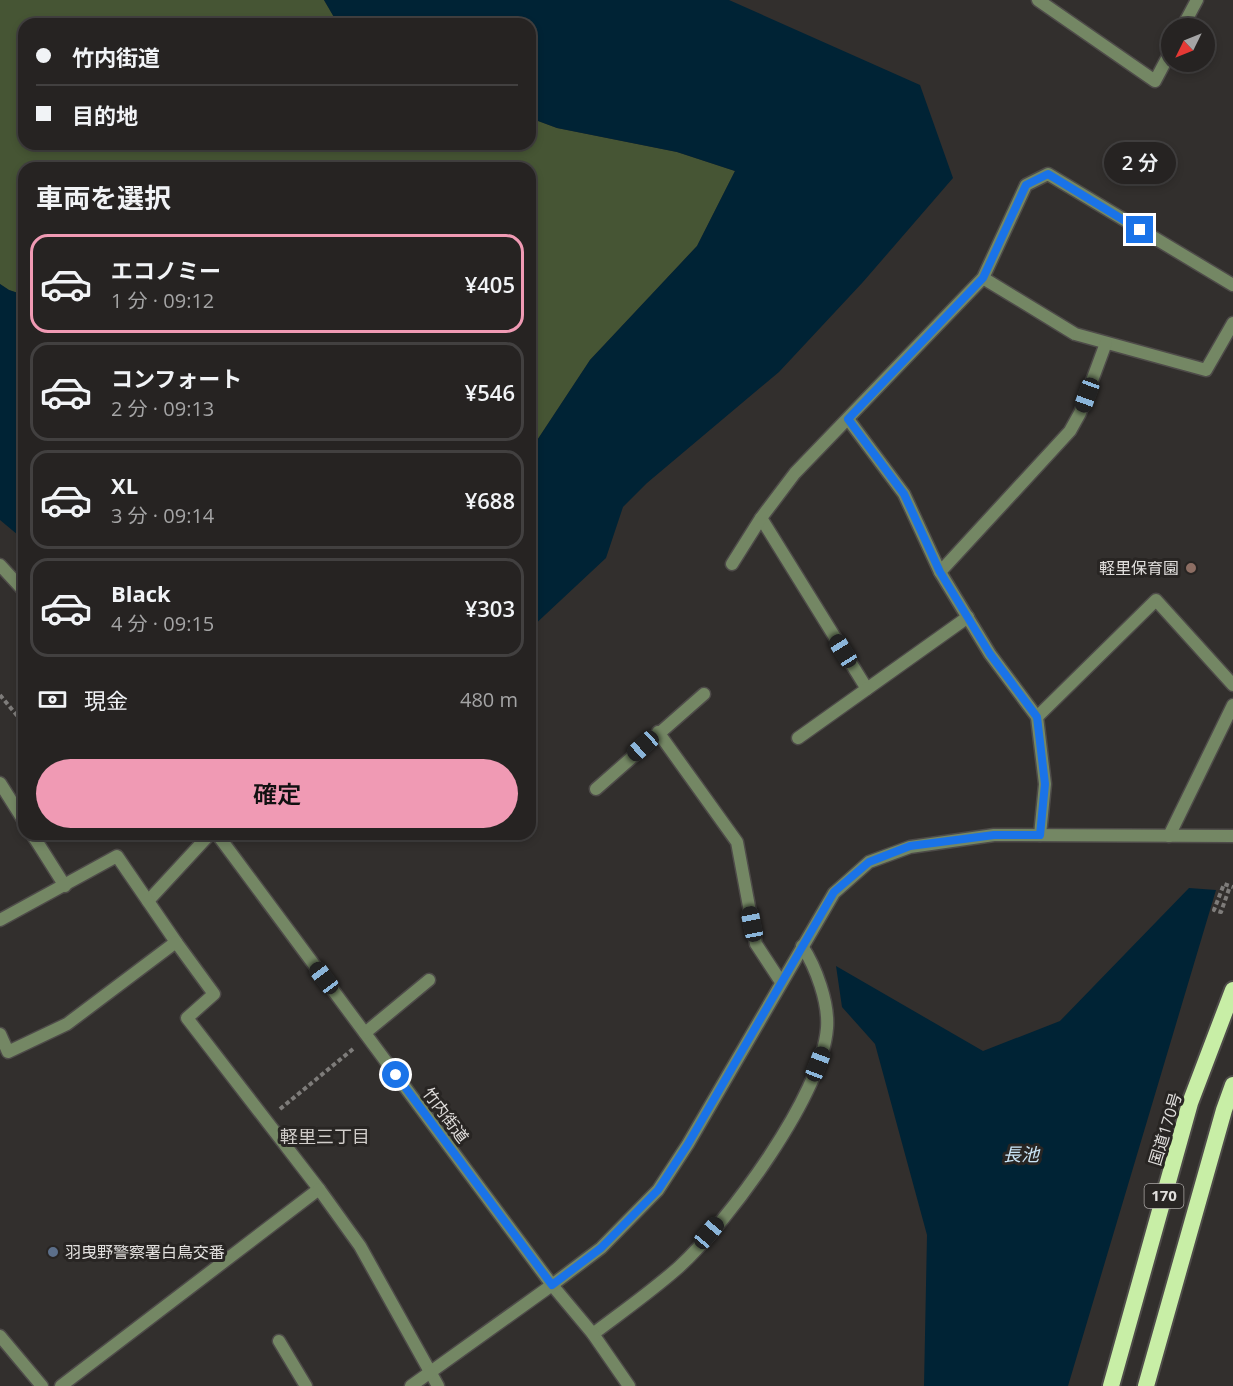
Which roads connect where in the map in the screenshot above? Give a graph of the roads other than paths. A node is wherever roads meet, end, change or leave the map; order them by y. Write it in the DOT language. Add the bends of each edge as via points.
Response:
graph roads {
  1 [pos="1038,0"];
  2 [pos="1197,0"];
  3 [pos="1187,18"];
  4 [pos="1161,70"];
  5 [pos="983,278"];
  6 [pos="1233,285"];
  7 [pos="1233,322"];
  8 [pos="1106,343"];
  9 [pos="848,419"];
  10 [pos="761,518"];
  11 [pos="732,564"];
  12 [pos="0,565"];
  13 [pos="940,572"];
  14 [pos="18,584"];
  15 [pos="968,617"];
  16 [pos="1233,685"];
  17 [pos="867,689"];
  18 [pos="704,694"];
  19 [pos="1233,705"];
  20 [pos="1037,717"];
  21 [pos="658,732"];
  22 [pos="798,738"];
  23 [pos="0,783"];
  24 [pos="596,789"];
  25 [pos="18,812"];
  26 [pos="1040,835"];
  27 [pos="1169,836"];
  28 [pos="1233,836"];
  29 [pos="36,840"];
  30 [pos="204,840"];
  31 [pos="221,840"];
  32 [pos="65,886"];
  33 [pos="148,901"];
  34 [pos="0,920"];
  35 [pos="176,942"];
  36 [pos="802,946"];
  37 [pos="429,980"];
  38 [pos="781,982"];
  39 [pos="1233,990"];
  40 [pos="0,1034"];
  41 [pos="366,1035"];
  42 [pos="1233,1085"];
  43 [pos="319,1189"];
  44 [pos="552,1285"];
  45 [pos="592,1334"];
  46 [pos="0,1336"];
  47 [pos="279,1341"];
  48 [pos="431,1373"];
  49 [pos="42,1386"];
  50 [pos="61,1386"];
  51 [pos="306,1386"];
  52 [pos="411,1386"];
  53 [pos="438,1386"];
  54 [pos="629,1386"];
  55 [pos="1111,1386"];
  56 [pos="1146,1386"];
  1 -- 4 [label="street" via="1155,81"];
  2 -- 3 [label="street"];
  5 -- 6 [label="street" via="1026,185 1048,174"];
  5 -- 8 [label="street" via="1075,334"];
  5 -- 9 [label="street"];
  7 -- 8 [label="street" via="1206,370"];
  8 -- 13 [label="street" via="1070,431"];
  9 -- 10 [label="street" via="795,473"];
  9 -- 13 [label="street" via="904,494"];
  10 -- 11 [label="street"];
  10 -- 17 [label="street"];
  12 -- 14 [label="street"];
  13 -- 15 [label="street"];
  15 -- 17 [label="street"];
  15 -- 20 [label="street"];
  16 -- 20 [label="street" via="1156,600"];
  17 -- 22 [label="street"];
  18 -- 21 [label="street"];
  19 -- 27 [label="street"];
  20 -- 26 [label="street" via="1045,784"];
  21 -- 24 [label="street"];
  21 -- 38 [label="street" via="737,842 756,944"];
  23 -- 25 [label="street"];
  26 -- 27 [label="street"];
  26 -- 36 [label="street" via="994,835 910,846 869,862 834,892"];
  27 -- 28 [label="street"];
  29 -- 32 [label="street"];
  30 -- 33 [label="street"];
  31 -- 41 [label="street, 竹内街道"];
  32 -- 33 [label="street" via="117,856"];
  32 -- 34 [label="street"];
  33 -- 35 [label="street"];
  35 -- 40 [label="street" via="67,1024 8,1052"];
  35 -- 43 [label="street" via="214,994 187,1018"];
  36 -- 38 [label="street"];
  36 -- 45 [label="street" via="822,991 827,1027 813,1077 794,1114 746,1190 698,1247 656,1287"];
  37 -- 41 [label="street"];
  38 -- 44 [label="street" via="658,1190 601,1248"];
  39 -- 55 [label="highway, 国道170号 / 170" via="1190,1103"];
  41 -- 44 [label="street, 竹内街道"];
  42 -- 56 [label="highway, 170"];
  43 -- 48 [label="street" via="360,1246"];
  43 -- 50 [label="street"];
  44 -- 45 [label="street, 竹内街道"];
  44 -- 48 [label="street"];
  45 -- 54 [label="street, 竹内街道"];
  46 -- 49 [label="street"];
  47 -- 51 [label="street"];
  48 -- 52 [label="street"];
  48 -- 53 [label="street"];
}
